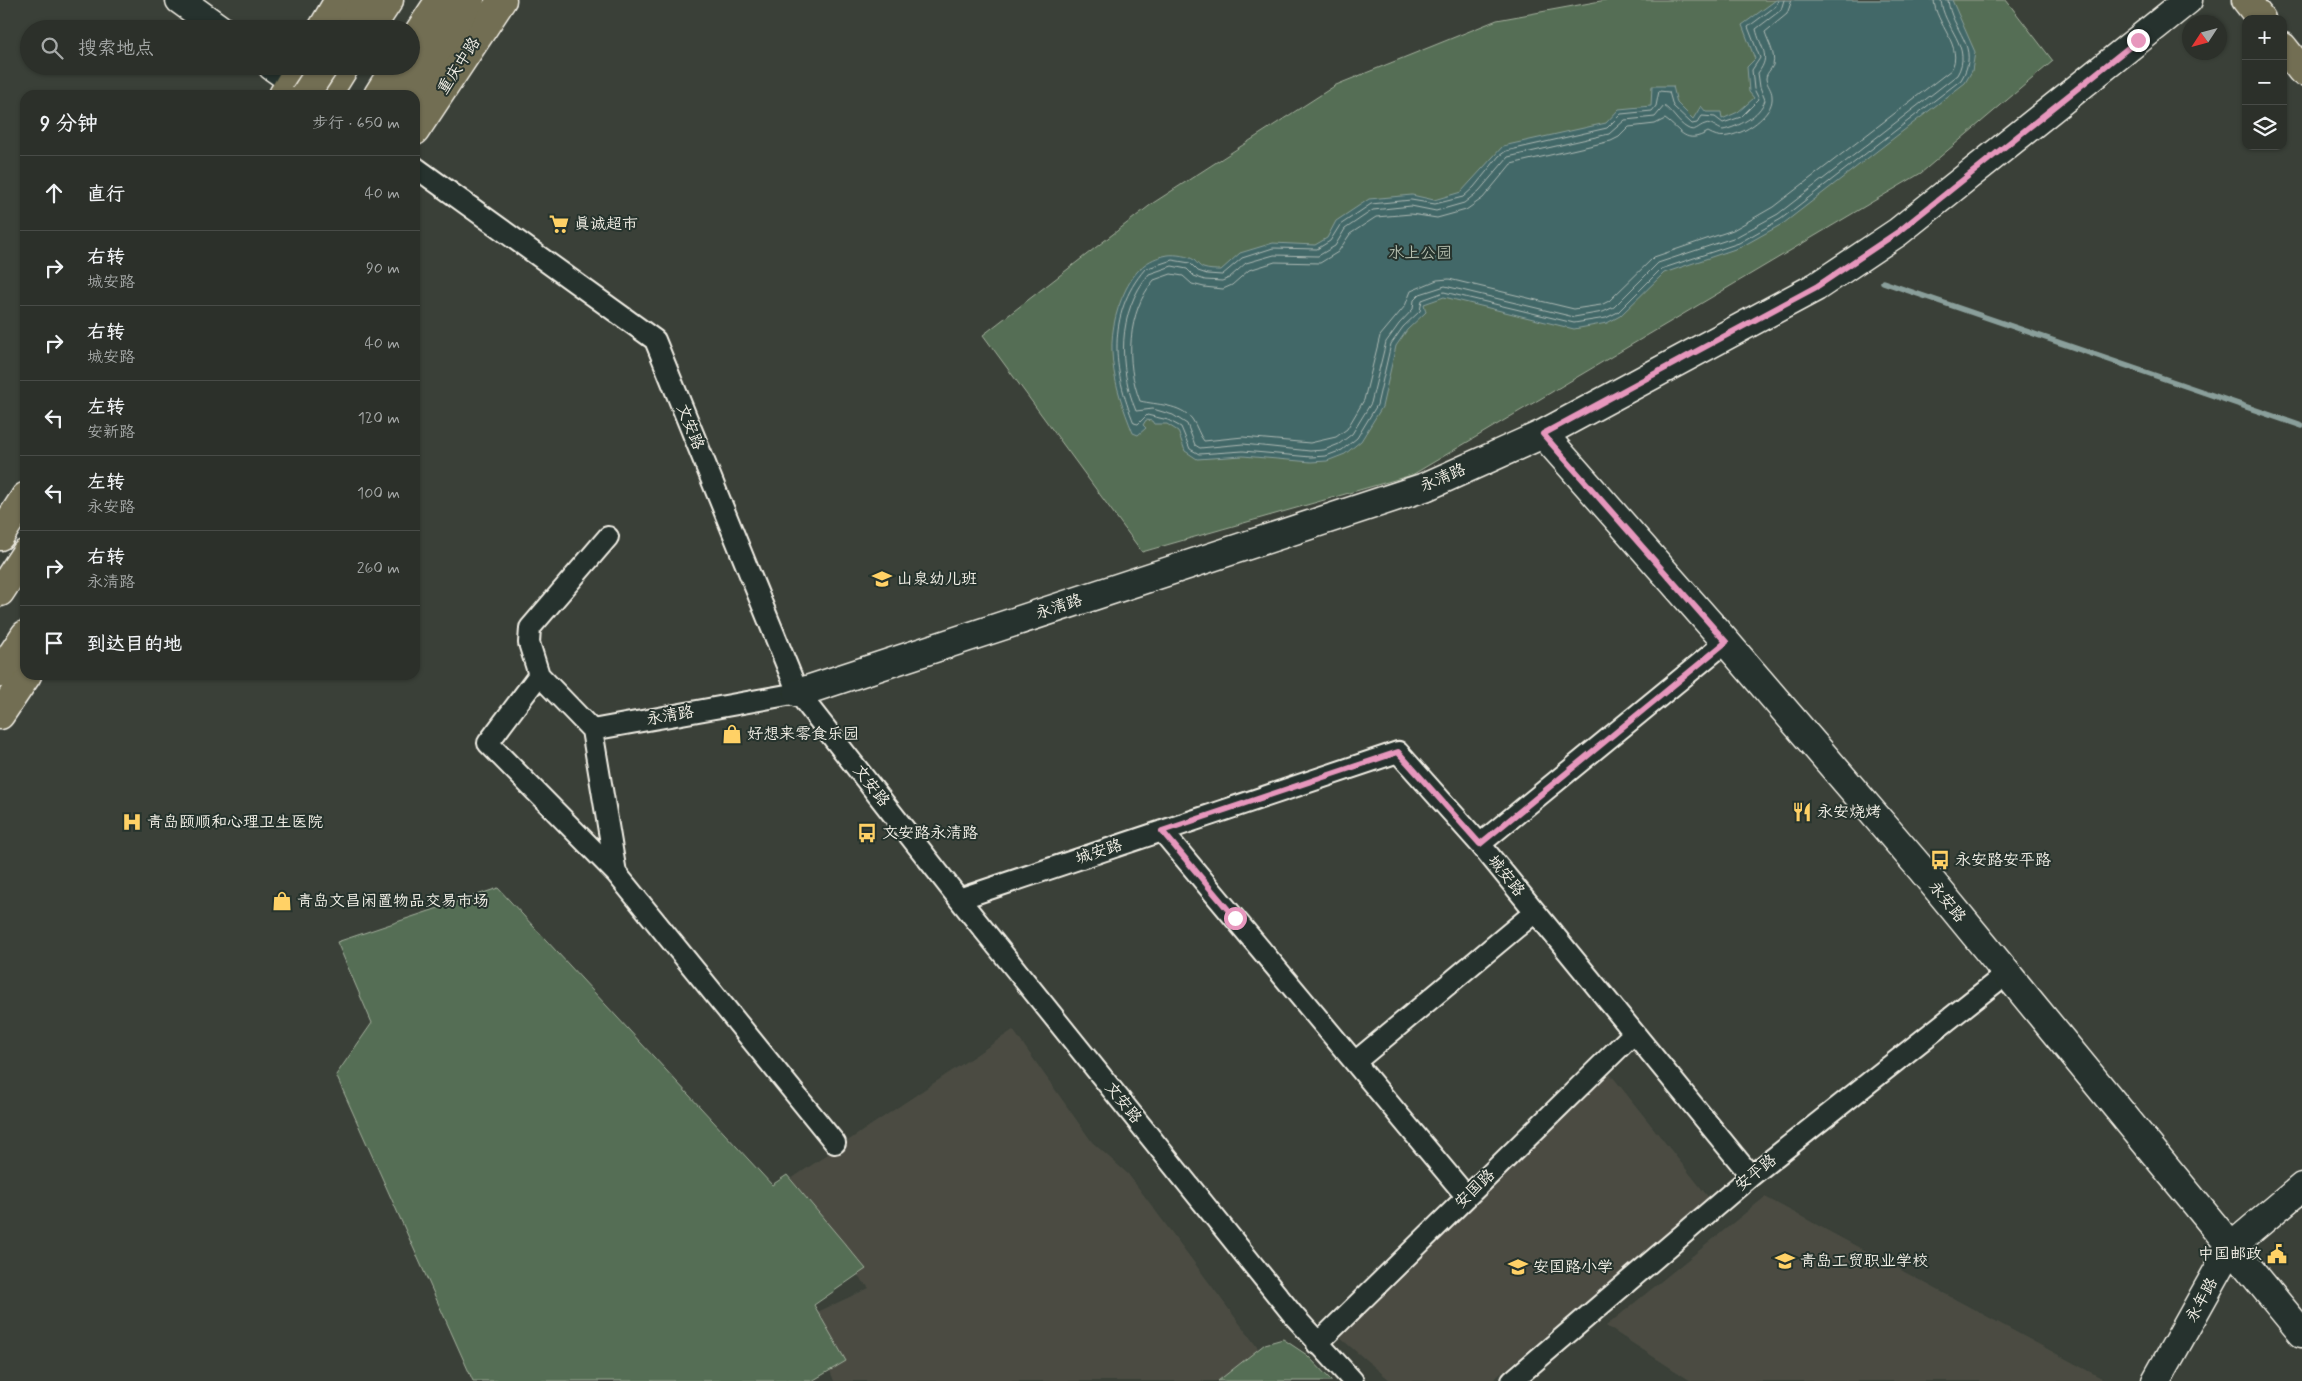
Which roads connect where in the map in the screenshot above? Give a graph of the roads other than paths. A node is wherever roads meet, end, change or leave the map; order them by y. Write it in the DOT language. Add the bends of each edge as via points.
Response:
graph roads {
  1 [pos="180,0"];
  2 [pos="339,0"];
  3 [pos="367,0"];
  4 [pos="389,0"];
  5 [pos="440,0"];
  6 [pos="470,0"];
  7 [pos="502,0"];
  8 [pos="2188,0"];
  9 [pos="2246,0"];
  10 [pos="2258,15"];
  11 [pos="208,20"];
  12 [pos="327,20"];
  13 [pos="355,20"];
  14 [pos="376,20"];
  15 [pos="420,30"];
  16 [pos="2287,52"];
  17 [pos="2302,71"];
  18 [pos="308,75"];
  19 [pos="339,75"];
  20 [pos="390,75"];
  21 [pos="294,83"];
  22 [pos="329,90"];
  23 [pos="381,90"];
  24 [pos="411,90"];
  25 [pos="420,123"];
  26 [pos="420,171"];
  27 [pos="1543,434"];
  28 [pos="20,505"];
  29 [pos="0,536"];
  30 [pos="608,537"];
  31 [pos="20,562"];
  32 [pos="0,592"];
  33 [pos="1726,642"];
  34 [pos="20,643"];
  35 [pos="0,673"];
  36 [pos="539,675"];
  37 [pos="24,680"];
  38 [pos="798,692"];
  39 [pos="0,715"];
  40 [pos="592,730"];
  41 [pos="1162,831"];
  42 [pos="1480,844"];
  43 [pos="616,874"];
  44 [pos="959,899"];
  45 [pos="1535,912"];
  46 [pos="2006,974"];
  47 [pos="1633,1034"];
  48 [pos="1355,1062"];
  49 [pos="835,1143"];
  50 [pos="1751,1176"];
  51 [pos="2302,1187"];
  52 [pos="1467,1197"];
  53 [pos="2231,1247"];
  54 [pos="2302,1333"];
  55 [pos="1317,1344"];
  56 [pos="1353,1381"];
  57 [pos="1512,1381"];
  58 [pos="2156,1381"];
  1 -- 11 [label="street"];
  2 -- 12 [label="main road"];
  3 -- 13 [label="main road"];
  4 -- 14 [label="main road"];
  5 -- 15 [label="main road"];
  6 -- 24 [label="main road"];
  7 -- 25 [label="main road, 重庆中路"];
  8 -- 27 [label="street, 永清路" via="1890,237 1816,287"];
  9 -- 10 [label="main road"];
  16 -- 17 [label="main road"];
  18 -- 21 [label="main road, bridge"];
  19 -- 22 [label="main road"];
  20 -- 23 [label="main road"];
  26 -- 38 [label="street, 文安路" via="655,340"];
  27 -- 33 [label="street, 永安路"];
  27 -- 38 [label="street, 永清路" via="1425,486"];
  28 -- 29 [label="main road"];
  30 -- 36 [label="street" via="530,628 529,643"];
  31 -- 32 [label="main road"];
  33 -- 42 [label="street"];
  33 -- 46 [label="street, 永安路" via="1922,870"];
  34 -- 35 [label="main road"];
  36 -- 40 [label="street"];
  36 -- 43 [label="street" via="488,743"];
  37 -- 39 [label="main road"];
  38 -- 40 [label="street, 永清路"];
  38 -- 44 [label="street, 文安路"];
  40 -- 43 [label="street"];
  41 -- 42 [label="street, 城安路" via="1398,752"];
  41 -- 44 [label="street, 城安路"];
  41 -- 48 [label="street"];
  42 -- 45 [label="street, 城安路"];
  43 -- 49 [label="street"];
  44 -- 55 [label="street, 文安路"];
  45 -- 47 [label="street, 城安路"];
  45 -- 48 [label="street"];
  46 -- 50 [label="street, 安平路"];
  46 -- 53 [label="street, 永安路"];
  47 -- 50 [label="street, 城安路"];
  47 -- 52 [label="street, 安国路"];
  48 -- 52 [label="street"];
  50 -- 57 [label="street, 安平路"];
  51 -- 53 [label="street, 永年路"];
  52 -- 55 [label="street, 安国路"];
  53 -- 54 [label="street, 永安路"];
  53 -- 58 [label="street, 永年路"];
  55 -- 56 [label="street, 文安路"];
}
